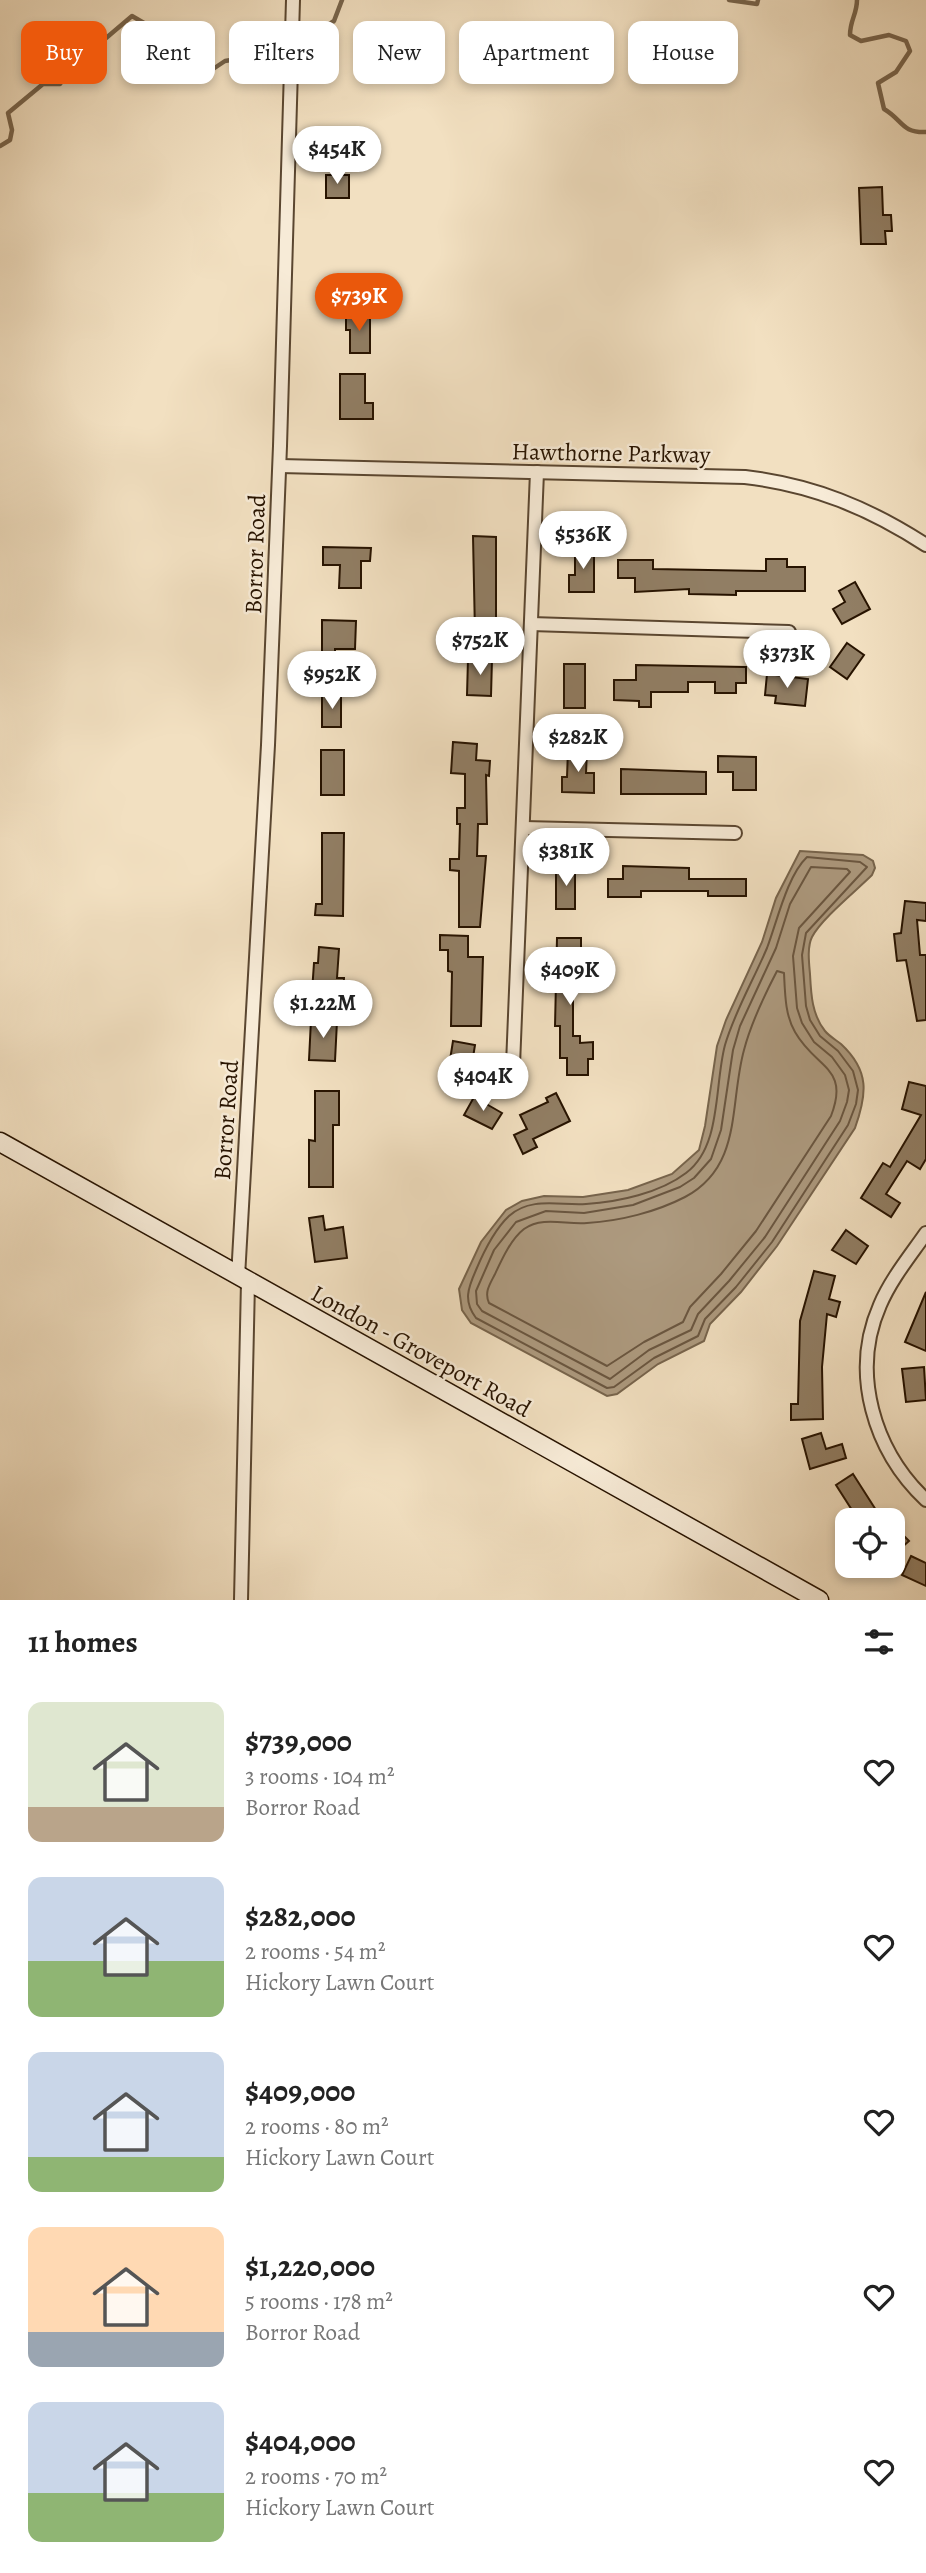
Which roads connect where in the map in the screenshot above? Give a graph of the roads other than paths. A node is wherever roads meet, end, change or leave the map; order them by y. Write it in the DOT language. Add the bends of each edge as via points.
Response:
graph roads {
  1 [pos="293,0"];
  2 [pos="280,466"];
  3 [pos="537,472"];
  4 [pos="926,545"];
  5 [pos="531,624"];
  6 [pos="789,632"];
  7 [pos="524,828"];
  8 [pos="735,833"];
  9 [pos="513,1065"];
  10 [pos="0,1142"];
  11 [pos="926,1233"];
  12 [pos="243,1279"];
  13 [pos="926,1500"];
  14 [pos="241,1600"];
  15 [pos="819,1600"];
  1 -- 2 [label="street, Borror Road"];
  2 -- 3 [label="street, Hawthorne Parkway"];
  2 -- 12 [label="street, Borror Road"];
  3 -- 4 [label="street, Hawthorne Parkway" via="776,481 845,500"];
  3 -- 5 [label="street"];
  5 -- 6 [label="street"];
  5 -- 7 [label="street"];
  7 -- 8 [label="street"];
  7 -- 9 [label="street"];
  10 -- 12 [label="main road, London - Groveport Road"];
  11 -- 13 [label="street" via="880,1304 870,1331 867,1367 869,1397 890,1457"];
  12 -- 14 [label="street, Borror Road"];
  12 -- 15 [label="main road, London - Groveport Road"];
}
